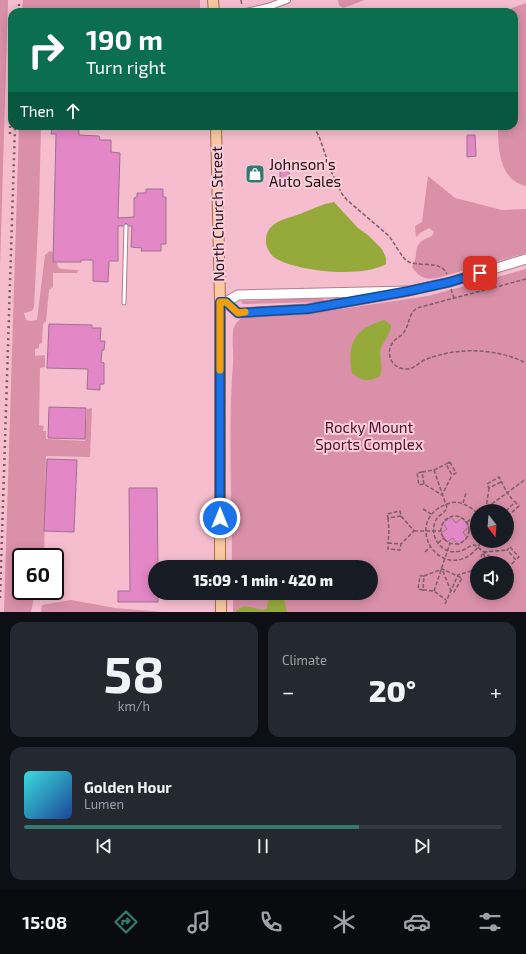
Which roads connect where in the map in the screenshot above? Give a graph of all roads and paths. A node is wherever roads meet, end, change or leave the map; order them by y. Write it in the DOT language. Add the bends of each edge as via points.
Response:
graph roads {
  1 [pos="287,0"];
  2 [pos="264,8"];
  3 [pos="216,130"];
  4 [pos="316,130"];
  5 [pos="126,226"];
  6 [pos="526,259"];
  7 [pos="447,274"];
  8 [pos="526,279"];
  9 [pos="452,290"];
  10 [pos="409,291"];
  11 [pos="454,298"];
  12 [pos="223,302"];
  13 [pos="124,303"];
  14 [pos="526,363"];
  15 [pos="446,464"];
  16 [pos="434,470"];
  17 [pos="422,472"];
  18 [pos="452,475"];
  19 [pos="526,479"];
  20 [pos="501,482"];
  21 [pos="424,484"];
  22 [pos="489,488"];
  23 [pos="506,493"];
  24 [pos="466,494"];
  25 [pos="442,495"];
  26 [pos="515,502"];
  27 [pos="446,504"];
  28 [pos="463,504"];
  29 [pos="487,504"];
  30 [pos="491,504"];
  31 [pos="470,507"];
  32 [pos="423,509"];
  33 [pos="514,510"];
  34 [pos="431,514"];
  35 [pos="401,516"];
  36 [pos="388,518"];
  37 [pos="470,519"];
  38 [pos="466,522"];
  39 [pos="414,531"];
  40 [pos="426,531"];
  41 [pos="434,531"];
  42 [pos="441,531"];
  43 [pos="444,538"];
  44 [pos="388,543"];
  45 [pos="438,543"];
  46 [pos="450,543"];
  47 [pos="401,544"];
  48 [pos="470,546"];
  49 [pos="430,547"];
  50 [pos="477,548"];
  51 [pos="479,548"];
  52 [pos="507,550"];
  53 [pos="448,551"];
  54 [pos="425,552"];
  55 [pos="483,552"];
  56 [pos="482,556"];
  57 [pos="484,556"];
  58 [pos="488,556"];
  59 [pos="445,558"];
  60 [pos="220,560"];
  61 [pos="516,560"];
  62 [pos="442,569"];
  63 [pos="470,571"];
  64 [pos="458,575"];
  65 [pos="424,576"];
  66 [pos="423,590"];
  67 [pos="434,591"];
  68 [pos="451,591"];
  69 [pos="220,600"];
  70 [pos="446,600"];
  71 [pos="445,604"];
  72 [pos="221,612"];
  1 -- 2 [label="street"];
  3 -- 12 [label="main road, North Church Street"];
  4 -- 7 [label="path" via="333,176 347,200 389,236 404,260 433,265"];
  5 -- 13 [label="lane"];
  6 -- 10 [label="street" via="450,282"];
  8 -- 11 [label="path"];
  9 -- 11 [label="path"];
  10 -- 12 [label="street" via="238,295"];
  10 -- 12 [label="street" via="308,309 238,313"];
  11 -- 14 [label="path" via="414,310 405,331 389,348 394,365 406,369 417,366 428,358 453,352 485,351"];
  12 -- 60 [label="main road, North Church Street"];
  15 -- 16 [label="path"];
  15 -- 18 [label="path"];
  15 -- 18 [label="path" via="450,462 456,473"];
  16 -- 17 [label="path"];
  16 -- 25 [label="path"];
  17 -- 21 [label="path"];
  17 -- 21 [label="path" via="417,473 419,485"];
  18 -- 25 [label="path"];
  19 -- 23 [label="path"];
  20 -- 22 [label="path"];
  20 -- 22 [label="path" via="499,477 487,484"];
  20 -- 23 [label="path"];
  21 -- 25 [label="path"];
  22 -- 29 [label="path"];
  23 -- 26 [label="path"];
  23 -- 30 [label="path"];
  24 -- 28 [label="path"];
  25 -- 27 [label="path"];
  26 -- 33 [label="path" via="518,506"];
  27 -- 28 [label="path"];
  27 -- 34 [label="path"];
  27 -- 41 [label="path" via="446,510 436,520"];
  28 -- 31 [label="path"];
  32 -- 34 [label="path"];
  34 -- 40 [label="path"];
  35 -- 36 [label="path"];
  35 -- 36 [label="path" via="400,511 387,514"];
  35 -- 39 [label="path"];
  36 -- 44 [label="path"];
  37 -- 38 [label="path"];
  38 -- 42 [label="path" via="454,516 449,518"];
  38 -- 46 [label="path" via="468,536 459,543"];
  39 -- 40 [label="path"];
  39 -- 47 [label="path"];
  40 -- 41 [label="path"];
  40 -- 49 [label="path"];
  41 -- 42 [label="path"];
  41 -- 45 [label="path"];
  42 -- 43 [label="path"];
  43 -- 45 [label="path"];
  43 -- 46 [label="path"];
  44 -- 47 [label="path"];
  44 -- 47 [label="path" via="388,549 400,550"];
  45 -- 53 [label="path"];
  46 -- 53 [label="path"];
  48 -- 53 [label="path" via="461,551"];
  49 -- 54 [label="path"];
  49 -- 59 [label="path" via="436,554"];
  50 -- 59 [label="path" via="466,557 456,560"];
  51 -- 55 [label="path"];
  52 -- 55 [label="path"];
  52 -- 61 [label="path"];
  52 -- 61 [label="path" via="510,547 519,557"];
  53 -- 59 [label="path"];
  55 -- 56 [label="path"];
  55 -- 57 [label="path"];
  55 -- 58 [label="path"];
  59 -- 62 [label="path"];
  62 -- 64 [label="path"];
  62 -- 65 [label="path"];
  62 -- 67 [label="path"];
  62 -- 68 [label="path"];
  63 -- 64 [label="path"];
  64 -- 68 [label="path"];
  64 -- 68 [label="path" via="462,578 454,592"];
  65 -- 66 [label="path"];
  65 -- 66 [label="path" via="420,576 418,590"];
  66 -- 67 [label="path"];
  67 -- 70 [label="path"];
  68 -- 70 [label="path"];
  69 -- 72 [label="main road"];
  70 -- 71 [label="path"];
}
